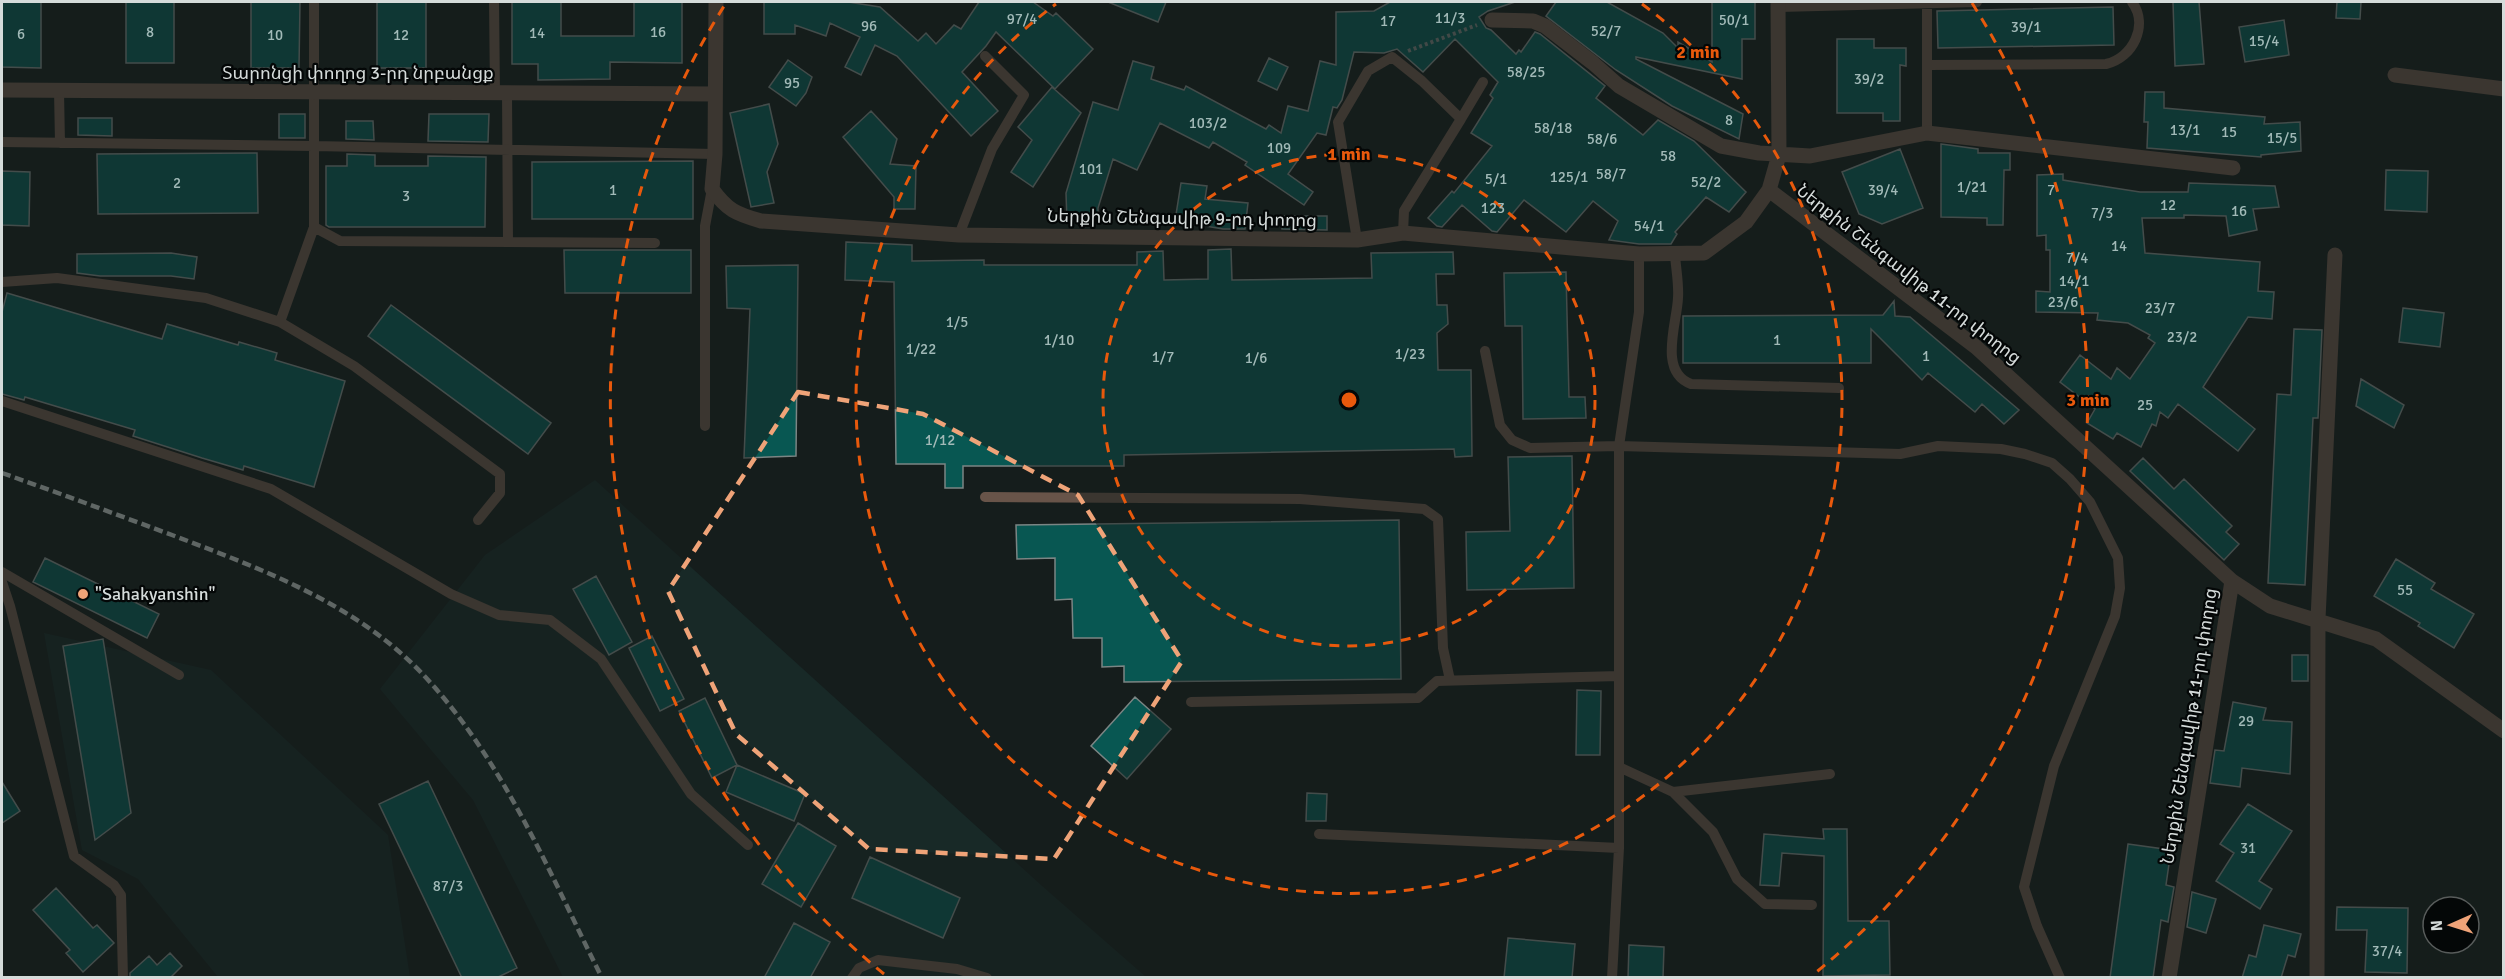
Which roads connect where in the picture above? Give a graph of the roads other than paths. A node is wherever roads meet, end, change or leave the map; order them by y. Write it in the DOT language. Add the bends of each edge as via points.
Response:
graph roads {
  1 [pos="314,2"];
  2 [pos="494,2"];
  3 [pos="716,2"];
  4 [pos="1977,2"];
  5 [pos="2132,2"];
  6 [pos="1927,3"];
  7 [pos="1779,4"];
  8 [pos="1492,20"];
  9 [pos="986,56"];
  10 [pos="1927,65"];
  11 [pos="2395,75"];
  12 [pos="1483,82"];
  13 [pos="2504,89"];
  14 [pos="2,90"];
  15 [pos="59,91"];
  16 [pos="314,92"];
  17 [pos="501,93"];
  18 [pos="715,94"];
  19 [pos="1461,119"];
  20 [pos="1927,133"];
  21 [pos="2,142"];
  22 [pos="60,143"];
  23 [pos="314,146"];
  24 [pos="507,152"];
  25 [pos="715,154"];
  26 [pos="1779,155"];
  27 [pos="2233,168"];
  28 [pos="712,189"];
  29 [pos="1769,190"];
  30 [pos="314,227"];
  31 [pos="1403,233"];
  32 [pos="959,235"];
  33 [pos="1357,240"];
  34 [pos="508,242"];
  35 [pos="655,243"];
  36 [pos="1639,254"];
  37 [pos="1675,255"];
  38 [pos="2335,255"];
  39 [pos="2,282"];
  40 [pos="280,322"];
  41 [pos="1485,351"];
  42 [pos="1839,388"];
  43 [pos="2,401"];
  44 [pos="705,426"];
  45 [pos="1619,446"];
  46 [pos="985,497"];
  47 [pos="478,520"];
  48 [pos="2,572"];
  49 [pos="2232,581"];
  50 [pos="2,582"];
  51 [pos="2318,619"];
  52 [pos="179,675"];
  53 [pos="1619,676"];
  54 [pos="1450,680"];
  55 [pos="1191,702"];
  56 [pos="2504,731"];
  57 [pos="1619,767"];
  58 [pos="1830,774"];
  59 [pos="1673,792"];
  60 [pos="1319,834"];
  61 [pos="748,845"];
  62 [pos="1619,848"];
  63 [pos="1812,905"];
  64 [pos="123,978"];
  65 [pos="852,978"];
  66 [pos="987,978"];
  67 [pos="1612,978"];
  68 [pos="2060,978"];
  69 [pos="2169,978"];
  70 [pos="2317,978"];
  1 -- 16 [label="lane"];
  2 -- 17 [label="lane"];
  3 -- 18 [label="street"];
  4 -- 6 [label="lane"];
  5 -- 10 [label="lane" via="2139,14 2136,41 2118,62"];
  6 -- 7 [label="lane"];
  6 -- 10 [label="lane"];
  7 -- 26 [label="street, Ներքին Շենգավիթ 9-րդ փողոց"];
  8 -- 26 [label="street" via="1533,21 1545,26 1619,86 1721,146"];
  9 -- 32 [label="lane" via="1024,95 992,148"];
  10 -- 20 [label="lane"];
  11 -- 13 [label="street"];
  12 -- 19 [label="lane"];
  14 -- 15 [label="street, Տարոնցի փողոց 3-րդ նրբանցք"];
  15 -- 16 [label="street, Տարոնցի փողոց 3-րդ նրբանցք"];
  15 -- 22 [label="lane"];
  16 -- 17 [label="street, Տարոնցի փողոց 3-րդ նրբանցք"];
  16 -- 23 [label="lane"];
  17 -- 18 [label="street, Տարոնցի փողոց 3-րդ նրբանցք"];
  17 -- 24 [label="lane"];
  18 -- 25 [label="street"];
  19 -- 31 [label="lane" via="1404,211"];
  19 -- 33 [label="lane" via="1392,57 1368,71 1338,122"];
  20 -- 26 [label="street" via="1810,156"];
  20 -- 27 [label="street"];
  21 -- 22 [label="lane"];
  22 -- 23 [label="lane"];
  23 -- 24 [label="lane"];
  23 -- 30 [label="lane"];
  24 -- 25 [label="lane"];
  24 -- 34 [label="lane"];
  25 -- 28 [label="street"];
  26 -- 29 [label="street, Ներքին Շենգավիթ 9-րդ փողոց"];
  28 -- 32 [label="street, Ներքին Շենգավիթ 9-րդ փողոց" via="738,215 761,221"];
  28 -- 44 [label="lane" via="705,226"];
  29 -- 37 [label="street, Ներքին Շենգավիթ 9-րդ փողոց" via="1746,222 1704,253"];
  29 -- 49 [label="street, Ներքին Շենգավիթ 11-րդ փողոց" via="1976,347"];
  30 -- 34 [label="lane" via="340,241"];
  30 -- 40 [label="lane"];
  31 -- 33 [label="street, Ներքին Շենգավիթ 9-րդ փողոց"];
  31 -- 36 [label="street, Ներքին Շենգավիթ 9-րդ փողոց"];
  32 -- 33 [label="street, Ներքին Շենգավիթ 9-րդ փողոց"];
  34 -- 35 [label="lane"];
  36 -- 37 [label="street, Ներքին Շենգավիթ 9-րդ փողոց"];
  36 -- 45 [label="lane" via="1639,312"];
  37 -- 42 [label="lane" via="1679,295 1672,357 1674,369 1684,381"];
  38 -- 51 [label="street"];
  39 -- 40 [label="lane" via="57,278 194,297"];
  40 -- 47 [label="lane" via="354,366 500,474 500,493"];
  41 -- 45 [label="lane" via="1500,424 1512,440 1530,448"];
  43 -- 61 [label="lane" via="271,489 451,594 499,615 550,620 601,659 692,794"];
  45 -- 53 [label="lane"];
  45 -- 68 [label="lane" via="1900,454 1938,447 2001,449 2052,463 2090,502 2118,558 2120,588 2115,616 2054,766 2024,887"];
  46 -- 54 [label="lane" via="1300,499 1424,509 1438,519 1443,648"];
  48 -- 52 [label="lane"];
  49 -- 51 [label="street" via="2270,606"];
  49 -- 69 [label="street, Ներքին Շենգավիթ 11-րդ փողոց"];
  50 -- 64 [label="lane" via="74,856 122,895"];
  51 -- 56 [label="street" via="2376,639"];
  51 -- 70 [label="street"];
  53 -- 54 [label="lane"];
  53 -- 57 [label="lane"];
  54 -- 55 [label="lane" via="1437,681 1418,698"];
  57 -- 59 [label="lane"];
  57 -- 62 [label="lane"];
  58 -- 59 [label="lane"];
  59 -- 63 [label="lane" via="1713,832 1737,879 1765,904"];
  60 -- 62 [label="lane"];
  62 -- 67 [label="lane"];
  65 -- 66 [label="lane" via="859,968 878,960 957,969"];
}
